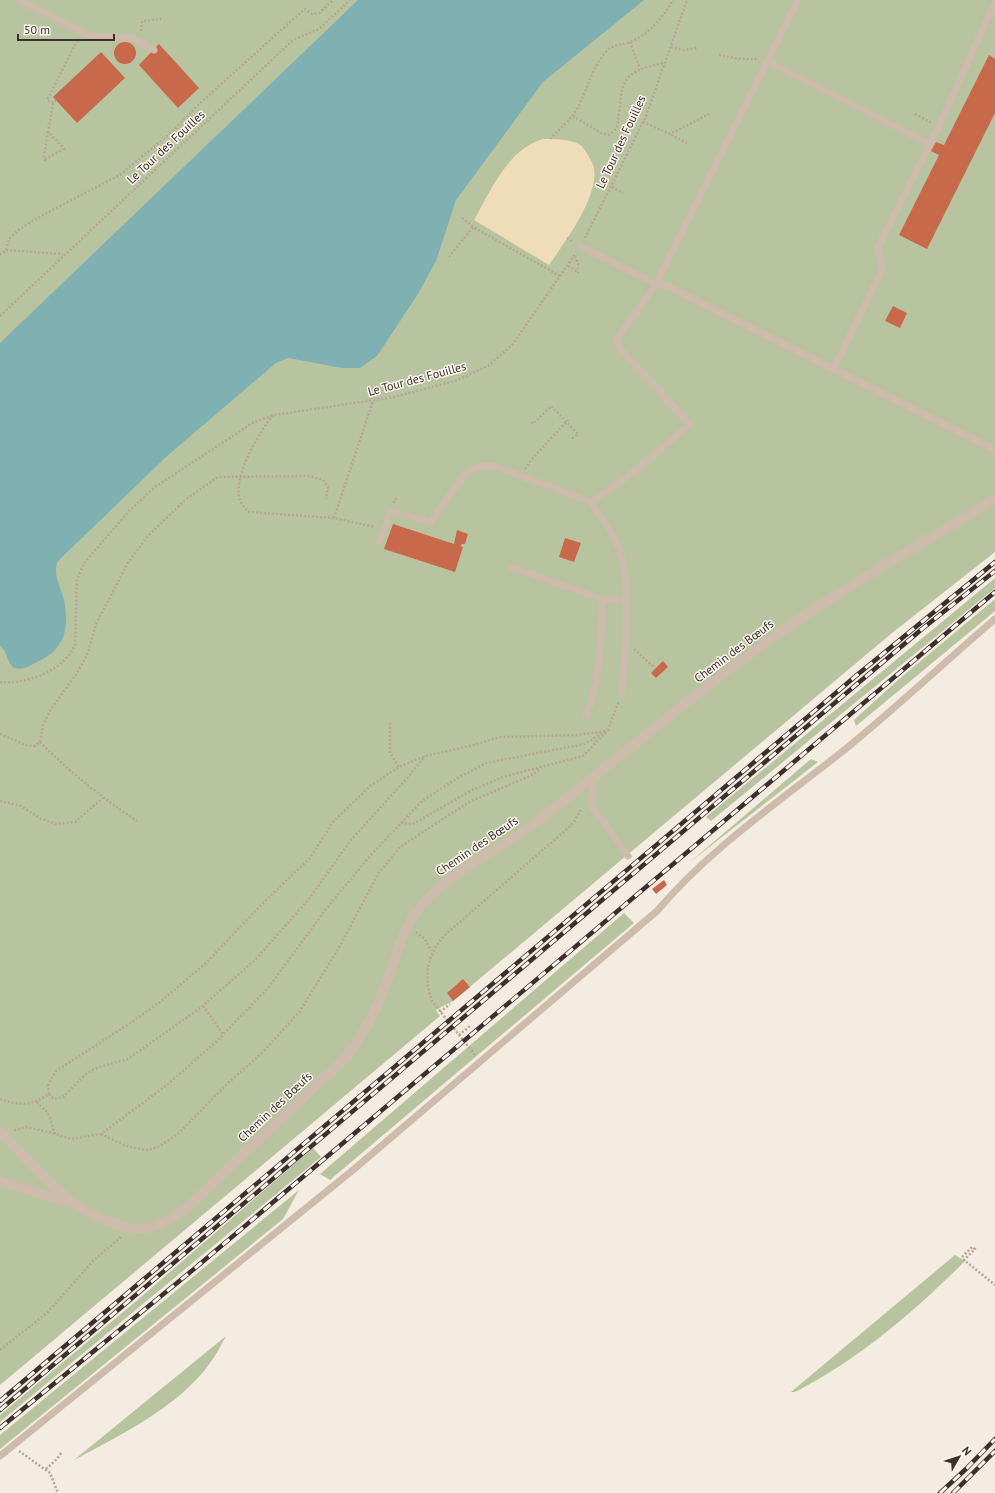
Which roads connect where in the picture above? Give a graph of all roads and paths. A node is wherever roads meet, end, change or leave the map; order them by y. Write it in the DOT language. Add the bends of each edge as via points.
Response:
graph roads {
  1 [pos="19,0"];
  2 [pos="333,0"];
  3 [pos="350,0"];
  4 [pos="673,0"];
  5 [pos="687,0"];
  6 [pos="798,0"];
  7 [pos="995,2"];
  8 [pos="161,19"];
  9 [pos="82,32"];
  10 [pos="133,38"];
  11 [pos="630,42"];
  12 [pos="671,47"];
  13 [pos="698,48"];
  14 [pos="154,50"];
  15 [pos="719,55"];
  16 [pos="767,61"];
  17 [pos="665,63"];
  18 [pos="640,69"];
  19 [pos="56,100"];
  20 [pos="53,103"];
  21 [pos="709,114"];
  22 [pos="914,114"];
  23 [pos="573,116"];
  24 [pos="643,122"];
  25 [pos="939,126"];
  26 [pos="48,132"];
  27 [pos="670,134"];
  28 [pos="550,139"];
  29 [pos="687,143"];
  30 [pos="930,144"];
  31 [pos="612,187"];
  32 [pos="623,193"];
  33 [pos="462,218"];
  34 [pos="473,227"];
  35 [pos="581,246"];
  36 [pos="6,250"];
  37 [pos="64,254"];
  38 [pos="0,255"];
  39 [pos="575,256"];
  40 [pos="449,257"];
  41 [pos="568,266"];
  42 [pos="560,276"];
  43 [pos="656,284"];
  44 [pos="0,316"];
  45 [pos="834,368"];
  46 [pos="373,402"];
  47 [pos="274,414"];
  48 [pos="568,421"];
  49 [pos="532,422"];
  50 [pos="575,440"];
  51 [pos="995,450"];
  52 [pos="522,476"];
  53 [pos="240,478"];
  54 [pos="326,499"];
  55 [pos="995,499"];
  56 [pos="591,502"];
  57 [pos="334,518"];
  58 [pos="379,528"];
  59 [pos="378,543"];
  60 [pos="511,567"];
  61 [pos="602,599"];
  62 [pos="626,600"];
  63 [pos="995,619"];
  64 [pos="626,645"];
  65 [pos="655,668"];
  66 [pos="0,682"];
  67 [pos="622,693"];
  68 [pos="586,717"];
  69 [pos="390,723"];
  70 [pos="608,730"];
  71 [pos="0,734"];
  72 [pos="40,742"];
  73 [pos="425,756"];
  74 [pos="399,767"];
  75 [pos="540,769"];
  76 [pos="592,777"];
  77 [pos="103,798"];
  78 [pos="0,801"];
  79 [pos="584,803"];
  80 [pos="137,821"];
  81 [pos="401,822"];
  82 [pos="628,856"];
  83 [pos="407,926"];
  84 [pos="431,952"];
  85 [pos="450,1004"];
  86 [pos="203,1006"];
  87 [pos="440,1012"];
  88 [pos="470,1026"];
  89 [pos="223,1034"];
  90 [pos="459,1035"];
  91 [pos="470,1049"];
  92 [pos="49,1094"];
  93 [pos="0,1100"];
  94 [pos="37,1102"];
  95 [pos="1,1132"];
  96 [pos="55,1134"];
  97 [pos="101,1134"];
  98 [pos="0,1181"];
  99 [pos="75,1205"];
  100 [pos="131,1228"];
  101 [pos="962,1257"];
  102 [pos="995,1285"];
  103 [pos="0,1350"];
  104 [pos="11,1446"];
  105 [pos="61,1453"];
  106 [pos="0,1456"];
  107 [pos="46,1469"];
  108 [pos="58,1493"];
  1 -- 9 [label="lane"];
  2 -- 36 [label="path" via="319,13 312,14 305,9 198,105 174,130 125,171 17,231 9,240"];
  3 -- 37 [label="path, Le Tour des Fouilles" via="319,29 293,40"];
  4 -- 11 [label="path" via="654,26"];
  5 -- 12 [label="path, Le Tour des Fouilles"];
  6 -- 16 [label="lane"];
  7 -- 25 [label="lane"];
  8 -- 10 [label="path" via="142,21 141,32"];
  9 -- 10 [label="lane" via="91,36"];
  9 -- 20 [label="path" via="47,100"];
  10 -- 14 [label="lane"];
  11 -- 18 [label="path"];
  11 -- 23 [label="path" via="618,44 606,52 595,68"];
  12 -- 13 [label="path" via="683,50"];
  12 -- 17 [label="path, Le Tour des Fouilles"];
  15 -- 16 [label="path"];
  16 -- 30 [label="lane"];
  16 -- 43 [label="lane"];
  17 -- 18 [label="path"];
  17 -- 24 [label="path, Le Tour des Fouilles"];
  18 -- 23 [label="path" via="624,82 620,94 617,128 609,134 601,133"];
  19 -- 20 [label="path"];
  20 -- 26 [label="path"];
  21 -- 27 [label="path"];
  22 -- 25 [label="path"];
  23 -- 28 [label="path" via="560,126"];
  24 -- 27 [label="path"];
  24 -- 31 [label="path, Le Tour des Fouilles"];
  25 -- 30 [label="lane"];
  26 -- 26 [label="path" via="45,160 65,150"];
  27 -- 29 [label="path"];
  30 -- 45 [label="lane" via="878,247 882,270"];
  31 -- 32 [label="path"];
  31 -- 35 [label="path, Le Tour des Fouilles"];
  33 -- 34 [label="path"];
  34 -- 40 [label="path"];
  34 -- 42 [label="path"];
  35 -- 39 [label="path, Le Tour des Fouilles"];
  35 -- 43 [label="lane"];
  36 -- 37 [label="path"];
  36 -- 38 [label="path"];
  37 -- 44 [label="path, Le Tour des Fouilles"];
  39 -- 41 [label="path, Le Tour des Fouilles"];
  39 -- 41 [label="path" via="578,273"];
  41 -- 42 [label="path, Le Tour des Fouilles"];
  42 -- 46 [label="path, Le Tour des Fouilles" via="512,346 488,366 455,380"];
  43 -- 45 [label="lane" via="667,286"];
  43 -- 56 [label="lane" via="616,340 620,349 690,424 636,471"];
  45 -- 51 [label="lane"];
  46 -- 47 [label="path, Le Tour des Fouilles"];
  46 -- 57 [label="path"];
  47 -- 53 [label="path" via="255,441"];
  47 -- 66 [label="path, Le Tour des Fouilles" via="254,422 155,487 129,512 84,562 77,579 75,645 72,654 62,663 31,678"];
  48 -- 49 [label="path" via="552,406 533,424"];
  48 -- 50 [label="path" via="578,434 573,438"];
  48 -- 52 [label="path" via="531,460"];
  52 -- 56 [label="lane"];
  52 -- 59 [label="lane" via="494,466 482,466 465,473 450,491 431,522 391,511"];
  53 -- 54 [label="path" via="309,476 323,480 328,487"];
  53 -- 57 [label="path" via="239,497 249,512"];
  53 -- 72 [label="path" via="218,477 201,488 148,536 129,561 97,622 87,655 49,712"];
  55 -- 76 [label="street, Chemin des Bœufs" via="776,635"];
  56 -- 62 [label="lane" via="611,532 621,555"];
  57 -- 58 [label="path"];
  60 -- 61 [label="lane"];
  61 -- 62 [label="lane"];
  61 -- 68 [label="lane" via="599,669 594,697"];
  62 -- 64 [label="lane"];
  63 -- 104 [label="lane" via="850,745 744,829 676,890 657,911 418,1116"];
  64 -- 65 [label="path"];
  64 -- 67 [label="lane"];
  67 -- 70 [label="path"];
  69 -- 74 [label="path" via="390,753"];
  70 -- 73 [label="path" via="579,735 500,737"];
  70 -- 75 [label="path" via="583,756"];
  70 -- 81 [label="path" via="585,744 486,762 422,801"];
  71 -- 72 [label="path" via="26,745 35,746"];
  72 -- 77 [label="path"];
  73 -- 74 [label="path"];
  73 -- 86 [label="path" via="350,841 309,899 283,930 257,958"];
  74 -- 92 [label="path" via="370,786 333,822 310,858 206,963 160,1002 56,1071 48,1085"];
  75 -- 81 [label="path" via="503,777 470,791 413,824"];
  75 -- 97 [label="path" via="530,776 469,802 400,847 378,874 340,946 300,1011 263,1052 178,1134 147,1150 126,1146"];
  76 -- 82 [label="lane" via="592,807"];
  76 -- 83 [label="street, Chemin des Bœufs" via="539,820 478,858 443,884 422,904"];
  77 -- 78 [label="path" via="75,822 57,824 41,819 21,806"];
  77 -- 80 [label="path"];
  79 -- 84 [label="path" via="579,815 566,830 447,933"];
  81 -- 89 [label="path" via="329,905 268,988"];
  83 -- 84 [label="path" via="425,939"];
  83 -- 100 [label="street, Chemin des Bœufs" via="373,1015 346,1057 176,1217 145,1228"];
  84 -- 87 [label="path" via="429,991"];
  85 -- 87 [label="path"];
  86 -- 89 [label="path"];
  86 -- 92 [label="path" via="128,1059 99,1067 87,1074 63,1097 54,1099"];
  87 -- 90 [label="path"];
  88 -- 90 [label="path"];
  89 -- 97 [label="path" via="167,1085"];
  90 -- 91 [label="path"];
  92 -- 94 [label="path"];
  93 -- 94 [label="path" via="17,1105"];
  94 -- 96 [label="path" via="48,1113"];
  95 -- 96 [label="path" via="26,1127"];
  95 -- 99 [label="street, Chemin des Bœufs"];
  96 -- 97 [label="path" via="71,1139"];
  98 -- 99 [label="street"];
  99 -- 100 [label="street, Chemin des Bœufs" via="112,1223"];
  100 -- 103 [label="path" via="93,1260 48,1312"];
  101 -- 102 [label="path" via="972,1247 975,1249 964,1260"];
  104 -- 106 [label="lane"];
  104 -- 107 [label="path"];
  105 -- 107 [label="path"];
  107 -- 108 [label="path"];
}
